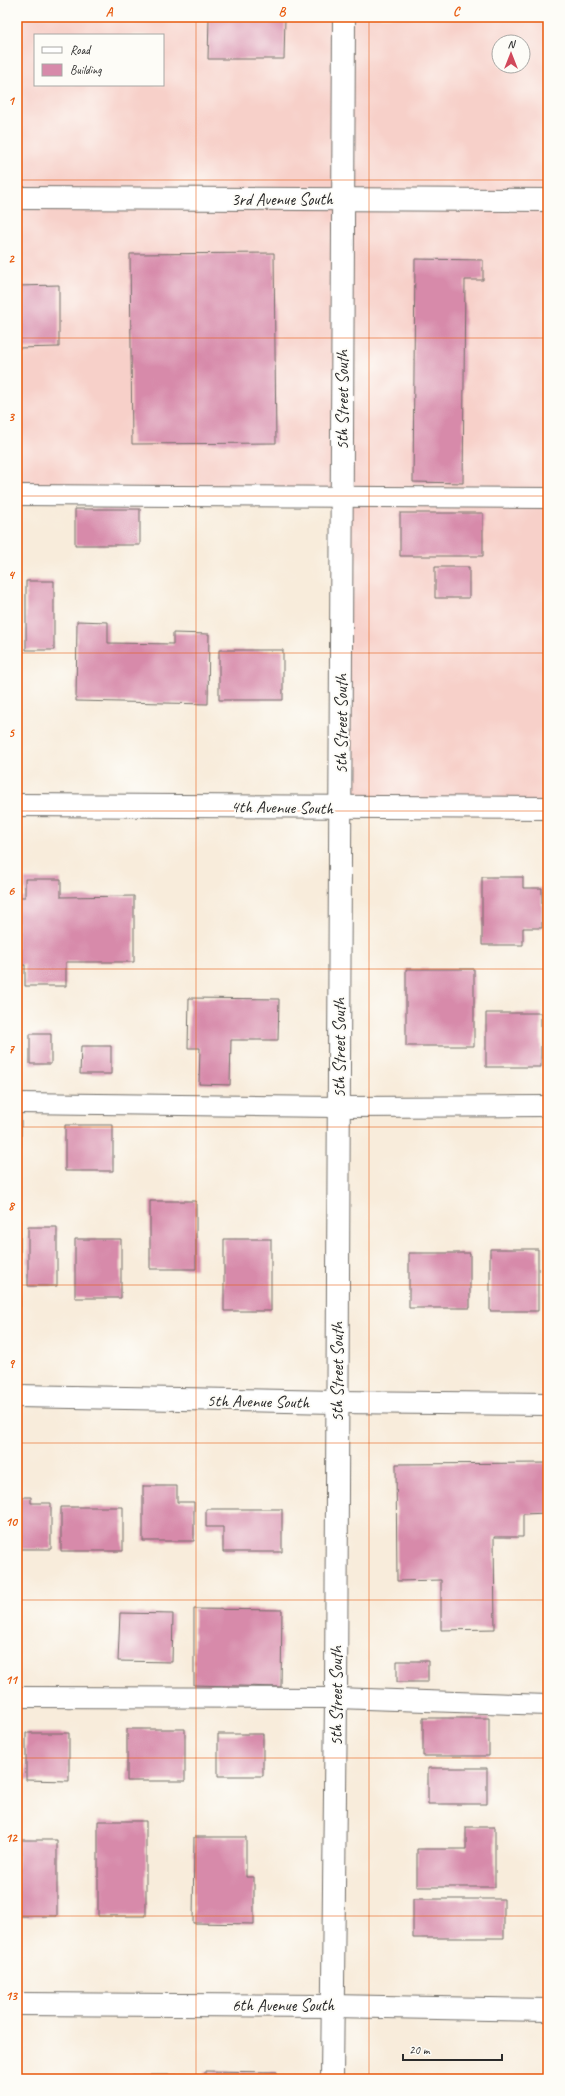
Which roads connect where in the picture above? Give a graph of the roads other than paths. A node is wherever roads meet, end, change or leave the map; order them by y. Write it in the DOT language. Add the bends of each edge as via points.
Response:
graph roads {
  1 [pos="344,17"];
  2 [pos="17,198"];
  3 [pos="343,199"];
  4 [pos="548,200"];
  5 [pos="17,495"];
  6 [pos="342,496"];
  7 [pos="548,498"];
  8 [pos="17,805"];
  9 [pos="341,808"];
  10 [pos="548,808"];
  11 [pos="17,1103"];
  12 [pos="548,1106"];
  13 [pos="339,1107"];
  14 [pos="17,1396"];
  15 [pos="336,1402"];
  16 [pos="548,1404"];
  17 [pos="17,1697"];
  18 [pos="336,1698"];
  19 [pos="548,1705"];
  20 [pos="17,2004"];
  21 [pos="331,2006"];
  22 [pos="548,2010"];
  23 [pos="332,2079"];
  1 -- 3 [label="street, 5th Street South"];
  2 -- 3 [label="street, 3rd Avenue South"];
  3 -- 4 [label="street, 3rd Avenue South"];
  3 -- 6 [label="street, 5th Street South"];
  5 -- 6 [label="lane"];
  6 -- 7 [label="lane"];
  6 -- 9 [label="street, 5th Street South"];
  8 -- 9 [label="street, 4th Avenue South"];
  9 -- 10 [label="street, 4th Avenue South"];
  9 -- 13 [label="street, 5th Street South"];
  11 -- 13 [label="lane"];
  12 -- 13 [label="lane"];
  13 -- 15 [label="street, 5th Street South"];
  14 -- 15 [label="street, 5th Avenue South"];
  15 -- 16 [label="street, 5th Avenue South"];
  15 -- 18 [label="street, 5th Street South"];
  17 -- 18 [label="lane"];
  18 -- 19 [label="lane"];
  18 -- 21 [label="street, 5th Street South"];
  20 -- 21 [label="street, 6th Avenue South"];
  21 -- 22 [label="street, 6th Avenue South"];
  21 -- 23 [label="street, 5th Street South"];
}
